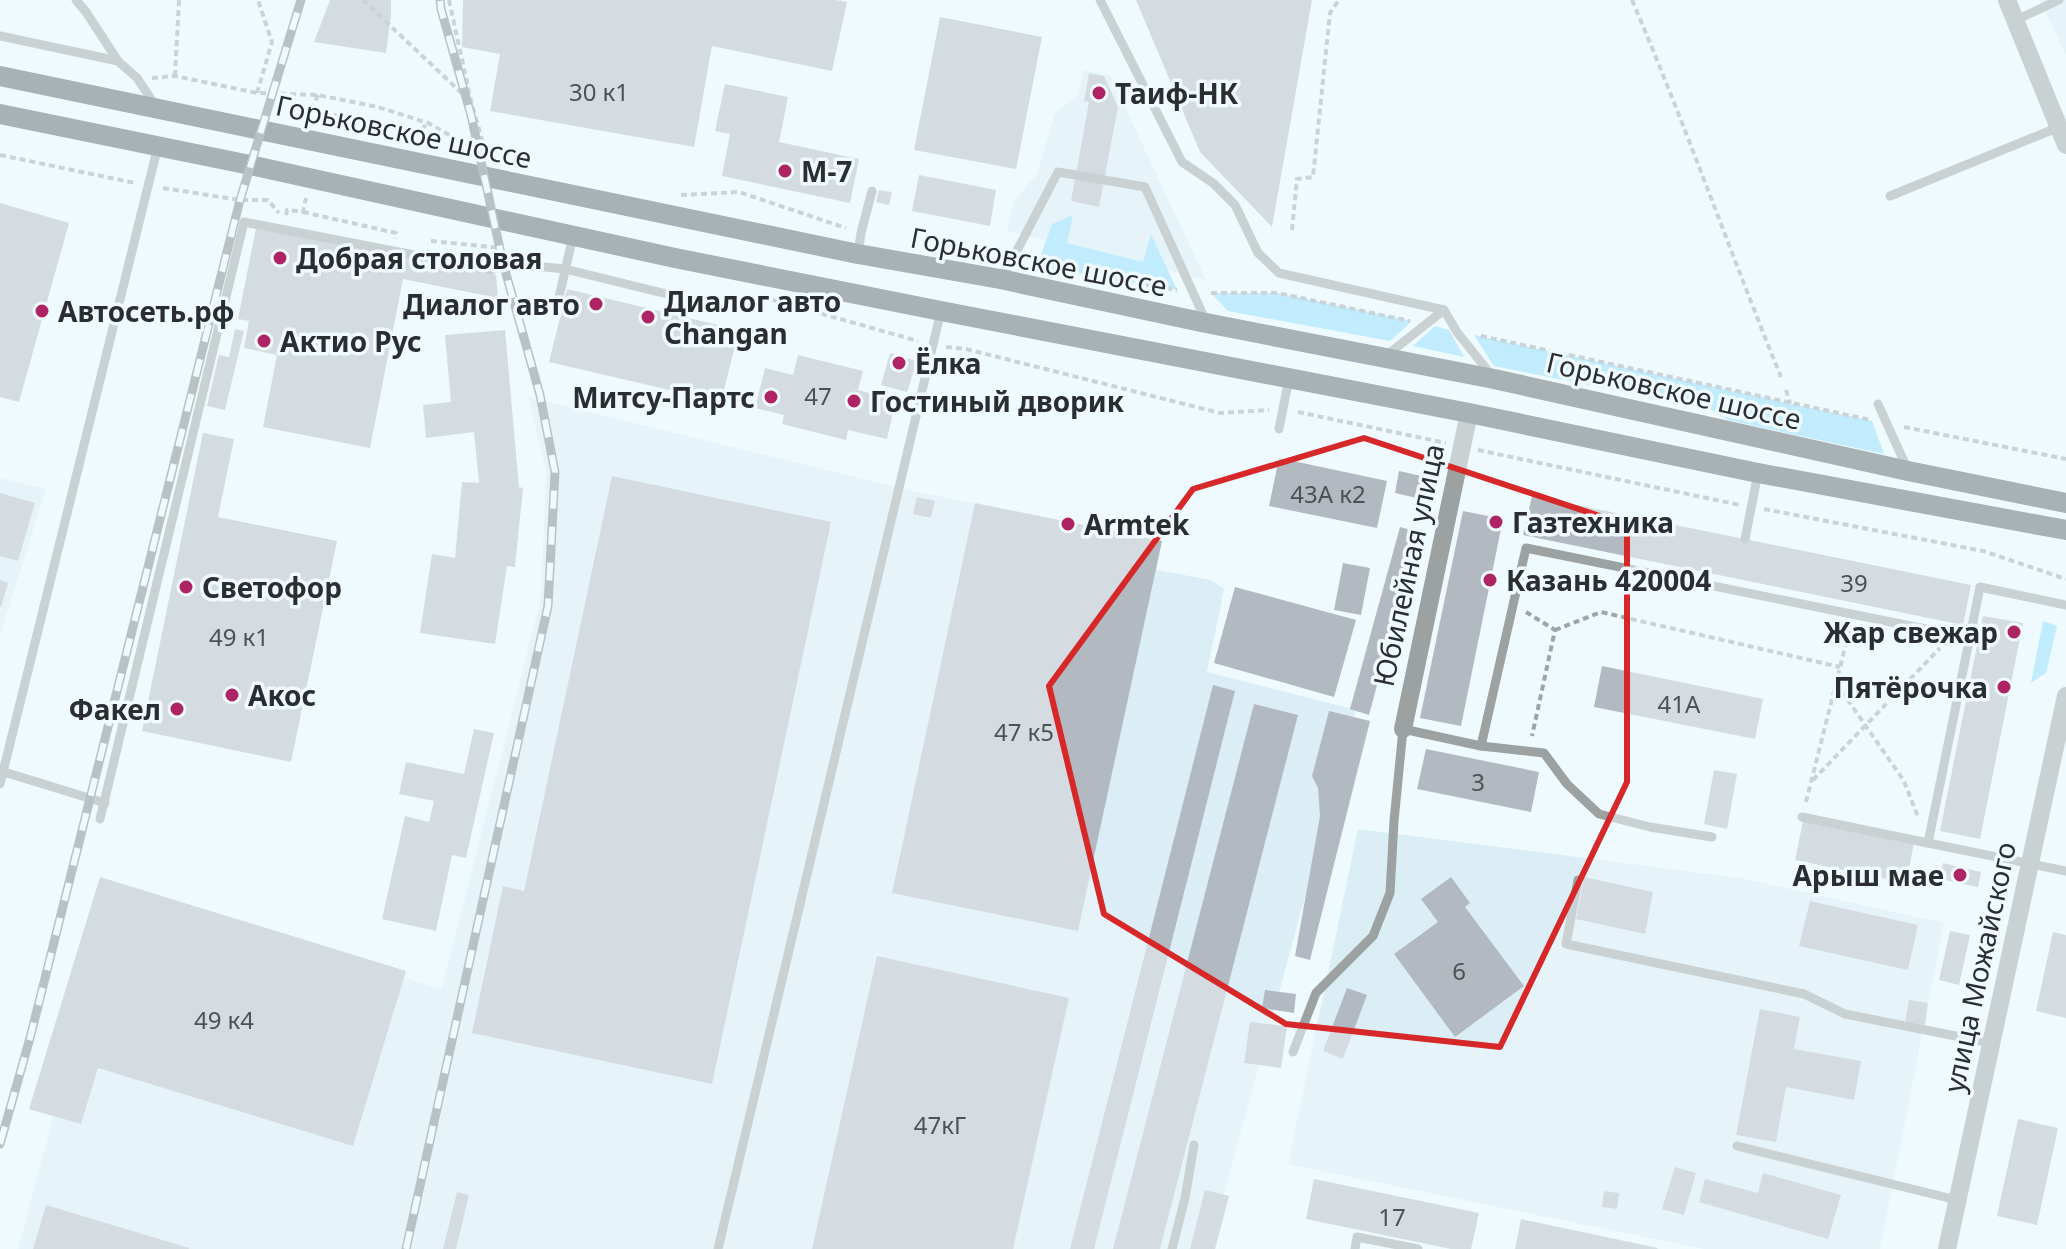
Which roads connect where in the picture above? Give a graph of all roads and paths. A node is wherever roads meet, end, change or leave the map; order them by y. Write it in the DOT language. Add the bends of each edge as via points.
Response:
graph roads {
  1 [pos="76,0"];
  2 [pos="179,0"];
  3 [pos="258,0"];
  4 [pos="363,0"];
  5 [pos="449,0"];
  6 [pos="1100,0"];
  7 [pos="1339,0"];
  8 [pos="1632,0"];
  9 [pos="2007,0"];
  10 [pos="2059,0"];
  11 [pos="2016,20"];
  12 [pos="0,36"];
  13 [pos="118,61"];
  14 [pos="0,76"];
  15 [pos="257,93"];
  16 [pos="318,95"];
  17 [pos="471,101"];
  18 [pos="157,108"];
  19 [pos="312,109"];
  20 [pos="324,113"];
  21 [pos="0,114"];
  22 [pos="428,123"];
  23 [pos="2059,127"];
  24 [pos="2066,145"];
  25 [pos="158,146"];
  26 [pos="0,155"];
  27 [pos="149,186"];
  28 [pos="872,191"];
  29 [pos="681,195"];
  30 [pos="1890,196"];
  31 [pos="303,212"];
  32 [pos="285,220"];
  33 [pos="1292,230"];
  34 [pos="861,233"];
  35 [pos="379,236"];
  36 [pos="573,236"];
  37 [pos="425,241"];
  38 [pos="513,250"];
  39 [pos="858,254"];
  40 [pos="565,269"];
  41 [pos="1084,274"];
  42 [pos="1000,279"];
  43 [pos="1177,290"];
  44 [pos="1211,293"];
  45 [pos="559,297"];
  46 [pos="763,297"];
  47 [pos="728,309"];
  48 [pos="1444,310"];
  49 [pos="941,311"];
  50 [pos="1412,321"];
  51 [pos="1206,323"];
  52 [pos="1474,335"];
  53 [pos="934,345"];
  54 [pos="1384,356"];
  55 [pos="1289,377"];
  56 [pos="1781,377"];
  57 [pos="1494,379"];
  58 [pos="1786,390"];
  59 [pos="1790,403"];
  60 [pos="1878,404"];
  61 [pos="1283,409"];
  62 [pos="1469,413"];
  63 [pos="1872,421"];
  64 [pos="1894,425"];
  65 [pos="1279,429"];
  66 [pos="1461,447"];
  67 [pos="2066,459"];
  68 [pos="1908,471"];
  69 [pos="1758,473"];
  70 [pos="2066,503"];
  71 [pos="1752,507"];
  72 [pos="2066,530"];
  73 [pos="1745,539"];
  74 [pos="1737,579"];
  75 [pos="2066,579"];
  76 [pos="1735,590"];
  77 [pos="1513,604"];
  78 [pos="2066,605"];
  79 [pos="1853,614"];
  80 [pos="1555,630"];
  81 [pos="1952,635"];
  82 [pos="1970,638"];
  83 [pos="1840,667"];
  84 [pos="1836,683"];
  85 [pos="2066,696"];
  86 [pos="1865,726"];
  87 [pos="1403,729"];
  88 [pos="2061,745"];
  89 [pos="1481,746"];
  90 [pos="1529,751"];
  91 [pos="2,771"];
  92 [pos="1811,781"];
  93 [pos="0,784"];
  94 [pos="105,803"];
  95 [pos="1802,817"];
  96 [pos="100,819"];
  97 [pos="1712,837"];
  98 [pos="1928,843"];
  99 [pos="2030,863"];
  100 [pos="2066,871"];
  101 [pos="1578,880"];
  102 [pos="1991,1043"];
  103 [pos="1293,1052"];
  104 [pos="1194,1145"];
  105 [pos="1737,1146"];
  106 [pos="1957,1200"];
  107 [pos="1953,1248"];
  108 [pos="718,1249"];
  109 [pos="1172,1249"];
  110 [pos="1355,1249"];
  111 [pos="1418,1249"];
  1 -- 13 [label="lane"];
  2 -- 15 [label="path" via="175,76"];
  3 -- 15 [label="path" via="272,42"];
  4 -- 17 [label="path"];
  5 -- 17 [label="path"];
  6 -- 48 [label="lane" via="1182,162 1235,205 1258,253 1279,273"];
  7 -- 33 [label="path" via="1330,13 1313,177 1297,179"];
  8 -- 56 [label="path"];
  9 -- 11 [label="street"];
  10 -- 11 [label="lane"];
  11 -- 23 [label="street"];
  12 -- 13 [label="lane"];
  13 -- 18 [label="lane"];
  14 -- 18 [label="main road, Горьковское шоссе"];
  15 -- 16 [label="path"];
  16 -- 19 [label="path"];
  16 -- 22 [label="path"];
  17 -- 22 [label="path" via="486,154"];
  18 -- 39 [label="main road, Горьковское шоссе"];
  20 -- 22 [label="path" via="420,131"];
  21 -- 25 [label="main road"];
  23 -- 24 [label="street"];
  23 -- 30 [label="lane"];
  25 -- 27 [label="lane"];
  25 -- 36 [label="main road"];
  26 -- 27 [label="path"];
  27 -- 32 [label="path" via="268,200"];
  27 -- 91 [label="lane"];
  28 -- 34 [label="lane"];
  29 -- 34 [label="path" via="739,192"];
  31 -- 35 [label="path" via="395,236"];
  34 -- 39 [label="lane"];
  36 -- 40 [label="lane"];
  36 -- 49 [label="main road"];
  37 -- 38 [label="path"];
  39 -- 42 [label="main road, Горьковское шоссе"];
  40 -- 45 [label="lane"];
  40 -- 47 [label="lane"];
  40 -- 94 [label="lane" via="503,263 492,270 244,222"];
  41 -- 43 [label="path"];
  42 -- 51 [label="main road, Горьковское шоссе"];
  42 -- 51 [label="lane" via="1058,172 1145,187"];
  44 -- 50 [label="path" via="1278,293"];
  46 -- 53 [label="path"];
  48 -- 54 [label="lane"];
  48 -- 57 [label="lane"];
  49 -- 53 [label="lane"];
  49 -- 55 [label="main road"];
  51 -- 54 [label="main road, Горьковское шоссе"];
  52 -- 59 [label="path"];
  53 -- 61 [label="path" via="1220,413"];
  53 -- 108 [label="lane"];
  54 -- 57 [label="main road, Горьковское шоссе"];
  55 -- 61 [label="lane"];
  55 -- 62 [label="main road"];
  57 -- 68 [label="main road, Горьковское шоссе"];
  58 -- 59 [label="path"];
  59 -- 63 [label="path"];
  60 -- 68 [label="lane"];
  61 -- 65 [label="lane"];
  61 -- 66 [label="path"];
  62 -- 66 [label="street, Юбилейная улица"];
  62 -- 69 [label="main road"];
  64 -- 67 [label="path"];
  66 -- 71 [label="path"];
  66 -- 87 [label="street, Юбилейная улица"];
  68 -- 70 [label="main road, Горьковское шоссе"];
  69 -- 71 [label="lane"];
  69 -- 72 [label="main road"];
  71 -- 73 [label="lane"];
  71 -- 75 [label="path" via="1983,551"];
  74 -- 76 [label="lane"];
  76 -- 77 [label="lane" via="1526,548"];
  76 -- 79 [label="lane"];
  77 -- 80 [label="path"];
  77 -- 89 [label="lane"];
  78 -- 82 [label="lane" via="1980,587"];
  79 -- 81 [label="lane"];
  79 -- 83 [label="path"];
  80 -- 83 [label="path" via="1601,612"];
  80 -- 90 [label="path"];
  81 -- 82 [label="lane"];
  81 -- 86 [label="path"];
  82 -- 98 [label="lane"];
  83 -- 84 [label="path"];
  84 -- 86 [label="path"];
  84 -- 92 [label="path"];
  85 -- 88 [label="street, улица Можайского"];
  86 -- 92 [label="path"];
  86 -- 98 [label="path" via="1904,781"];
  87 -- 89 [label="lane"];
  87 -- 103 [label="lane" via="1390,893 1373,936 1316,993"];
  88 -- 99 [label="street, улица Можайского"];
  89 -- 90 [label="lane"];
  90 -- 97 [label="lane" via="1544,753 1599,814"];
  91 -- 93 [label="lane"];
  91 -- 94 [label="lane"];
  92 -- 95 [label="path"];
  94 -- 96 [label="lane"];
  95 -- 98 [label="lane"];
  98 -- 99 [label="lane"];
  99 -- 100 [label="lane"];
  99 -- 102 [label="street, улица Можайского"];
  101 -- 102 [label="lane" via="1566,944 1804,994 1845,1014"];
  102 -- 106 [label="street, улица Можайского"];
  104 -- 109 [label="lane"];
  105 -- 106 [label="lane"];
  106 -- 107 [label="street, улица Можайского"];
  110 -- 111 [label="lane" via="1357,1237"];
}
